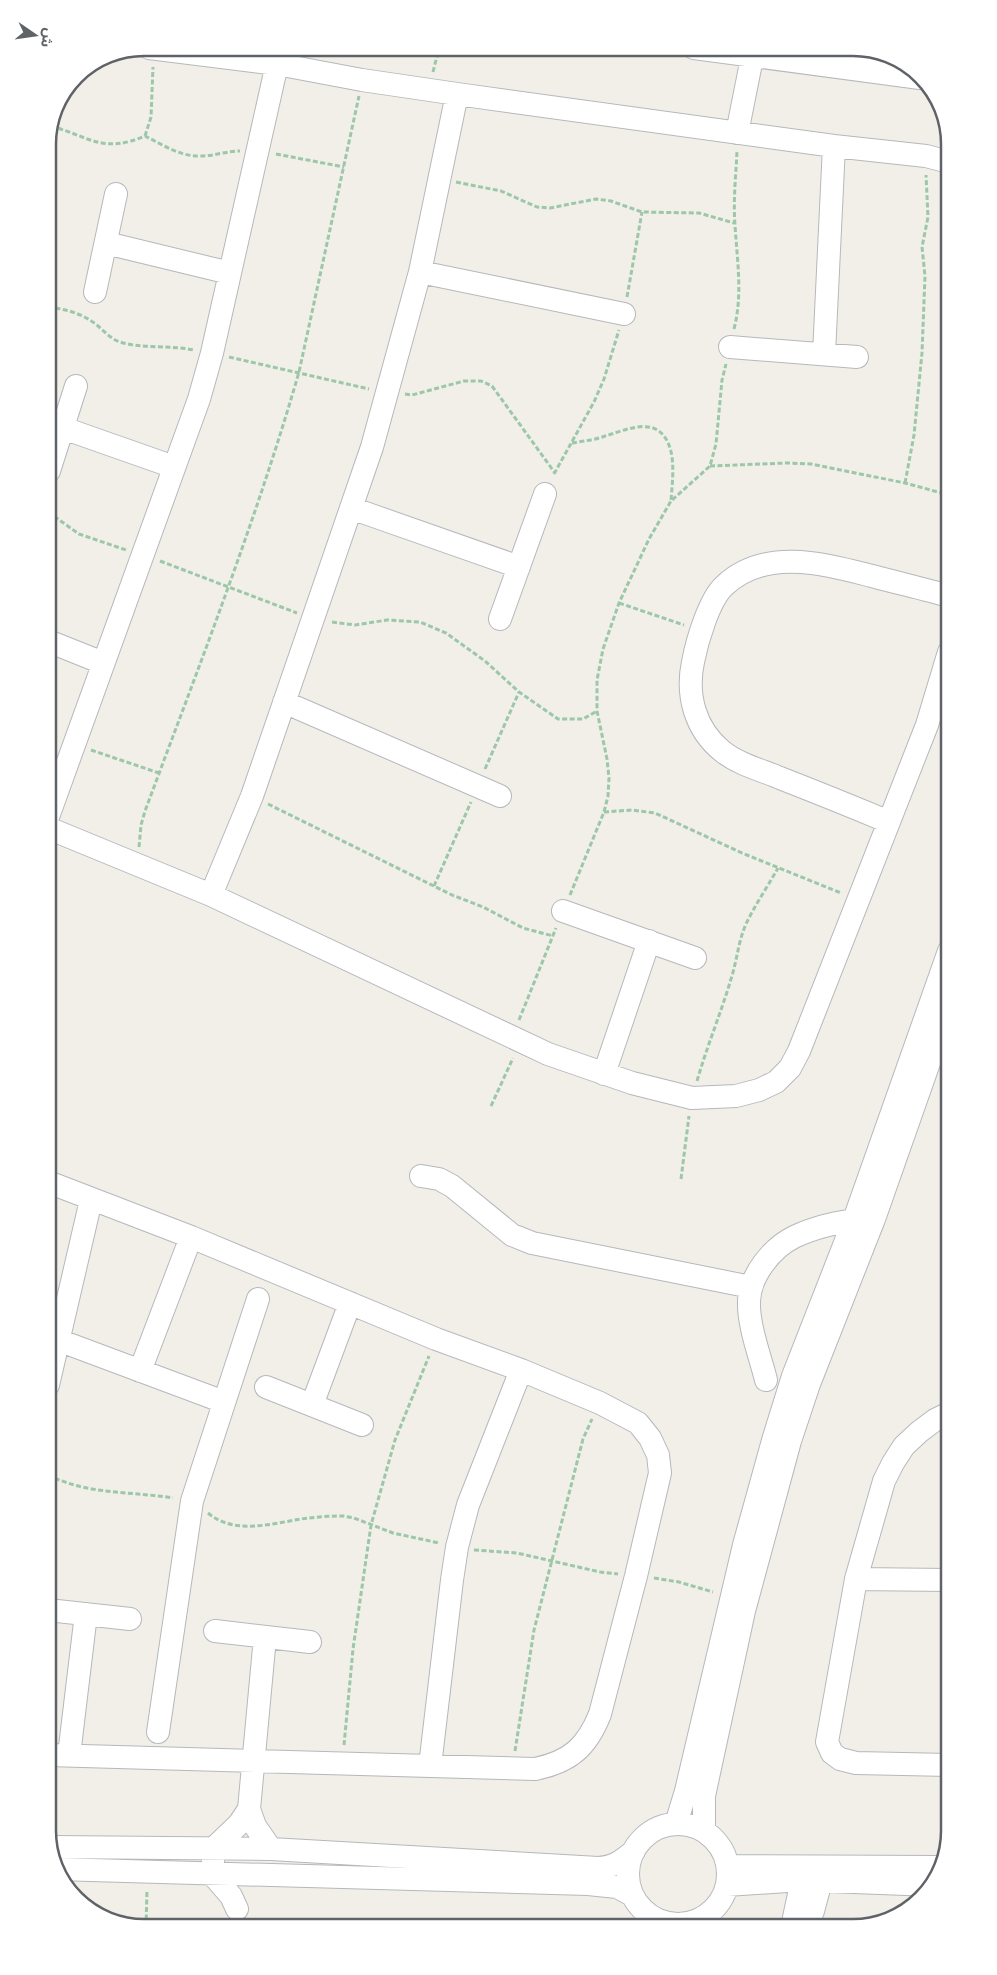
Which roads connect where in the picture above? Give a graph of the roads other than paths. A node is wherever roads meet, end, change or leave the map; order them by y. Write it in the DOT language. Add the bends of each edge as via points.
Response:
graph roads {
  1 [pos="214,56"];
  2 [pos="752,56"];
  3 [pos="779,56"];
  4 [pos="277,64"];
  5 [pos="908,76"];
  6 [pos="457,94"];
  7 [pos="737,133"];
  8 [pos="834,146"];
  9 [pos="941,160"];
  10 [pos="116,194"];
  11 [pos="106,242"];
  12 [pos="420,272"];
  13 [pos="230,273"];
  14 [pos="95,292"];
  15 [pos="624,314"];
  16 [pos="730,347"];
  17 [pos="824,354"];
  18 [pos="857,357"];
  19 [pos="76,386"];
  20 [pos="62,428"];
  21 [pos="56,446"];
  22 [pos="174,467"];
  23 [pos="546,494"];
  24 [pos="352,508"];
  25 [pos="519,567"];
  26 [pos="941,594"];
  27 [pos="500,619"];
  28 [pos="56,644"];
  29 [pos="103,663"];
  30 [pos="941,681"];
  31 [pos="284,702"];
  32 [pos="56,795"];
  33 [pos="500,796"];
  34 [pos="889,822"];
  35 [pos="56,831"];
  36 [pos="211,895"];
  37 [pos="563,911"];
  38 [pos="649,942"];
  39 [pos="694,958"];
  40 [pos="941,979"];
  41 [pos="941,1028"];
  42 [pos="604,1074"];
  43 [pos="421,1176"];
  44 [pos="56,1185"];
  45 [pos="91,1200"];
  46 [pos="864,1220"];
  47 [pos="191,1236"];
  48 [pos="751,1287"];
  49 [pos="258,1299"];
  50 [pos="350,1303"];
  51 [pos="58,1340"];
  52 [pos="56,1349"];
  53 [pos="521,1370"];
  54 [pos="140,1371"];
  55 [pos="766,1380"];
  56 [pos="266,1387"];
  57 [pos="224,1402"];
  58 [pos="312,1405"];
  59 [pos="941,1417"];
  60 [pos="362,1425"];
  61 [pos="856,1579"];
  62 [pos="941,1580"];
  63 [pos="56,1611"];
  64 [pos="86,1614"];
  65 [pos="130,1619"];
  66 [pos="215,1631"];
  67 [pos="265,1637"];
  68 [pos="310,1642"];
  69 [pos="158,1732"];
  70 [pos="58,1755"];
  71 [pos="252,1760"];
  72 [pos="941,1765"];
  73 [pos="430,1766"];
  74 [pos="249,1809"];
  75 [pos="676,1824"];
  76 [pos="704,1831"];
  77 [pos="58,1847"];
  78 [pos="214,1848"];
  79 [pos="271,1849"];
  80 [pos="634,1851"];
  81 [pos="933,1867"];
  82 [pos="65,1869"];
  83 [pos="212,1874"];
  84 [pos="258,1874"];
  85 [pos="727,1876"];
  86 [pos="812,1881"];
  87 [pos="922,1885"];
  88 [pos="632,1895"];
  89 [pos="237,1918"];
  90 [pos="656,1919"];
  91 [pos="699,1919"];
  92 [pos="796,1919"];
  93 [pos="810,1919"];
  1 -- 4 [label="street"];
  2 -- 7 [label="street"];
  3 -- 5 [label="street"];
  4 -- 6 [label="street"];
  4 -- 13 [label="street"];
  6 -- 7 [label="street"];
  6 -- 12 [label="street"];
  7 -- 8 [label="street"];
  8 -- 9 [label="street"];
  8 -- 17 [label="street"];
  10 -- 11 [label="street"];
  11 -- 13 [label="street"];
  11 -- 14 [label="street"];
  12 -- 15 [label="street"];
  12 -- 24 [label="street" via="388,393"];
  13 -- 22 [label="street" via="212,353"];
  16 -- 17 [label="street"];
  17 -- 18 [label="street"];
  19 -- 20 [label="street"];
  20 -- 21 [label="street"];
  20 -- 22 [label="street"];
  22 -- 29 [label="street"];
  23 -- 25 [label="street"];
  24 -- 25 [label="street"];
  24 -- 31 [label="street"];
  25 -- 27 [label="street"];
  26 -- 34 [label="street" via="828,565 796,561 768,564 743,571 723,587 701,631 693,662 690,686 694,711 705,733 722,751 745,764"];
  28 -- 29 [label="street"];
  29 -- 32 [label="street"];
  30 -- 34 [label="street"];
  31 -- 33 [label="street"];
  31 -- 36 [label="street" via="252,796"];
  34 -- 42 [label="street" via="799,1052 790,1068 776,1082 736,1096 692,1098"];
  35 -- 36 [label="street"];
  36 -- 42 [label="street" via="517,1040"];
  37 -- 38 [label="street"];
  38 -- 39 [label="street"];
  38 -- 42 [label="street"];
  40 -- 46 [label="street"];
  41 -- 46 [label="street"];
  43 -- 48 [label="street" via="439,1179 452,1186 512,1236 532,1243"];
  44 -- 45 [label="street"];
  45 -- 47 [label="street"];
  45 -- 51 [label="street"];
  46 -- 48 [label="street" via="794,1237 774,1251"];
  46 -- 75 [label="street" via="793,1376 756,1497"];
  46 -- 76 [label="street" via="773,1499 744,1611 704,1796"];
  47 -- 50 [label="street"];
  47 -- 54 [label="street"];
  48 -- 55 [label="street" via="750,1314"];
  49 -- 57 [label="street"];
  50 -- 53 [label="street"];
  50 -- 58 [label="street"];
  51 -- 52 [label="street"];
  51 -- 54 [label="street"];
  53 -- 73 [label="street" via="468,1505 457,1547"];
  53 -- 73 [label="street" via="600,1403 638,1424 658,1455 660,1473 600,1714 594,1731 583,1746 553,1765 535,1769"];
  54 -- 57 [label="street"];
  56 -- 58 [label="street"];
  57 -- 69 [label="street" via="192,1501"];
  58 -- 60 [label="street"];
  59 -- 61 [label="street" via="904,1446 893,1463 884,1482"];
  61 -- 62 [label="street"];
  61 -- 72 [label="street" via="828,1728 827,1742 832,1753 840,1759 856,1762"];
  63 -- 64 [label="street"];
  64 -- 65 [label="street"];
  64 -- 70 [label="street"];
  66 -- 67 [label="street"];
  67 -- 68 [label="street"];
  67 -- 71 [label="street"];
  70 -- 71 [label="street"];
  71 -- 73 [label="street"];
  71 -- 74 [label="street"];
  74 -- 78 [label="street"];
  74 -- 79 [label="street" via="255,1826"];
  75 -- 76 [label="street"];
  75 -- 80 [label="street" via="647,1835"];
  76 -- 85 [label="street" via="720,1846"];
  77 -- 78 [label="street"];
  78 -- 79 [label="street"];
  78 -- 83 [label="street"];
  79 -- 80 [label="street" via="598,1868 618,1864"];
  80 -- 88 [label="street" via="628,1873"];
  81 -- 85 [label="street"];
  82 -- 83 [label="street"];
  83 -- 84 [label="street"];
  83 -- 89 [label="street" via="231,1896"];
  84 -- 88 [label="street" via="588,1884 617,1887"];
  84 -- 89 [label="street" via="249,1885"];
  85 -- 86 [label="street"];
  85 -- 91 [label="street" via="721,1899 712,1911"];
  86 -- 87 [label="street"];
  86 -- 92 [label="street"];
  86 -- 93 [label="street"];
  88 -- 90 [label="street"];
}
